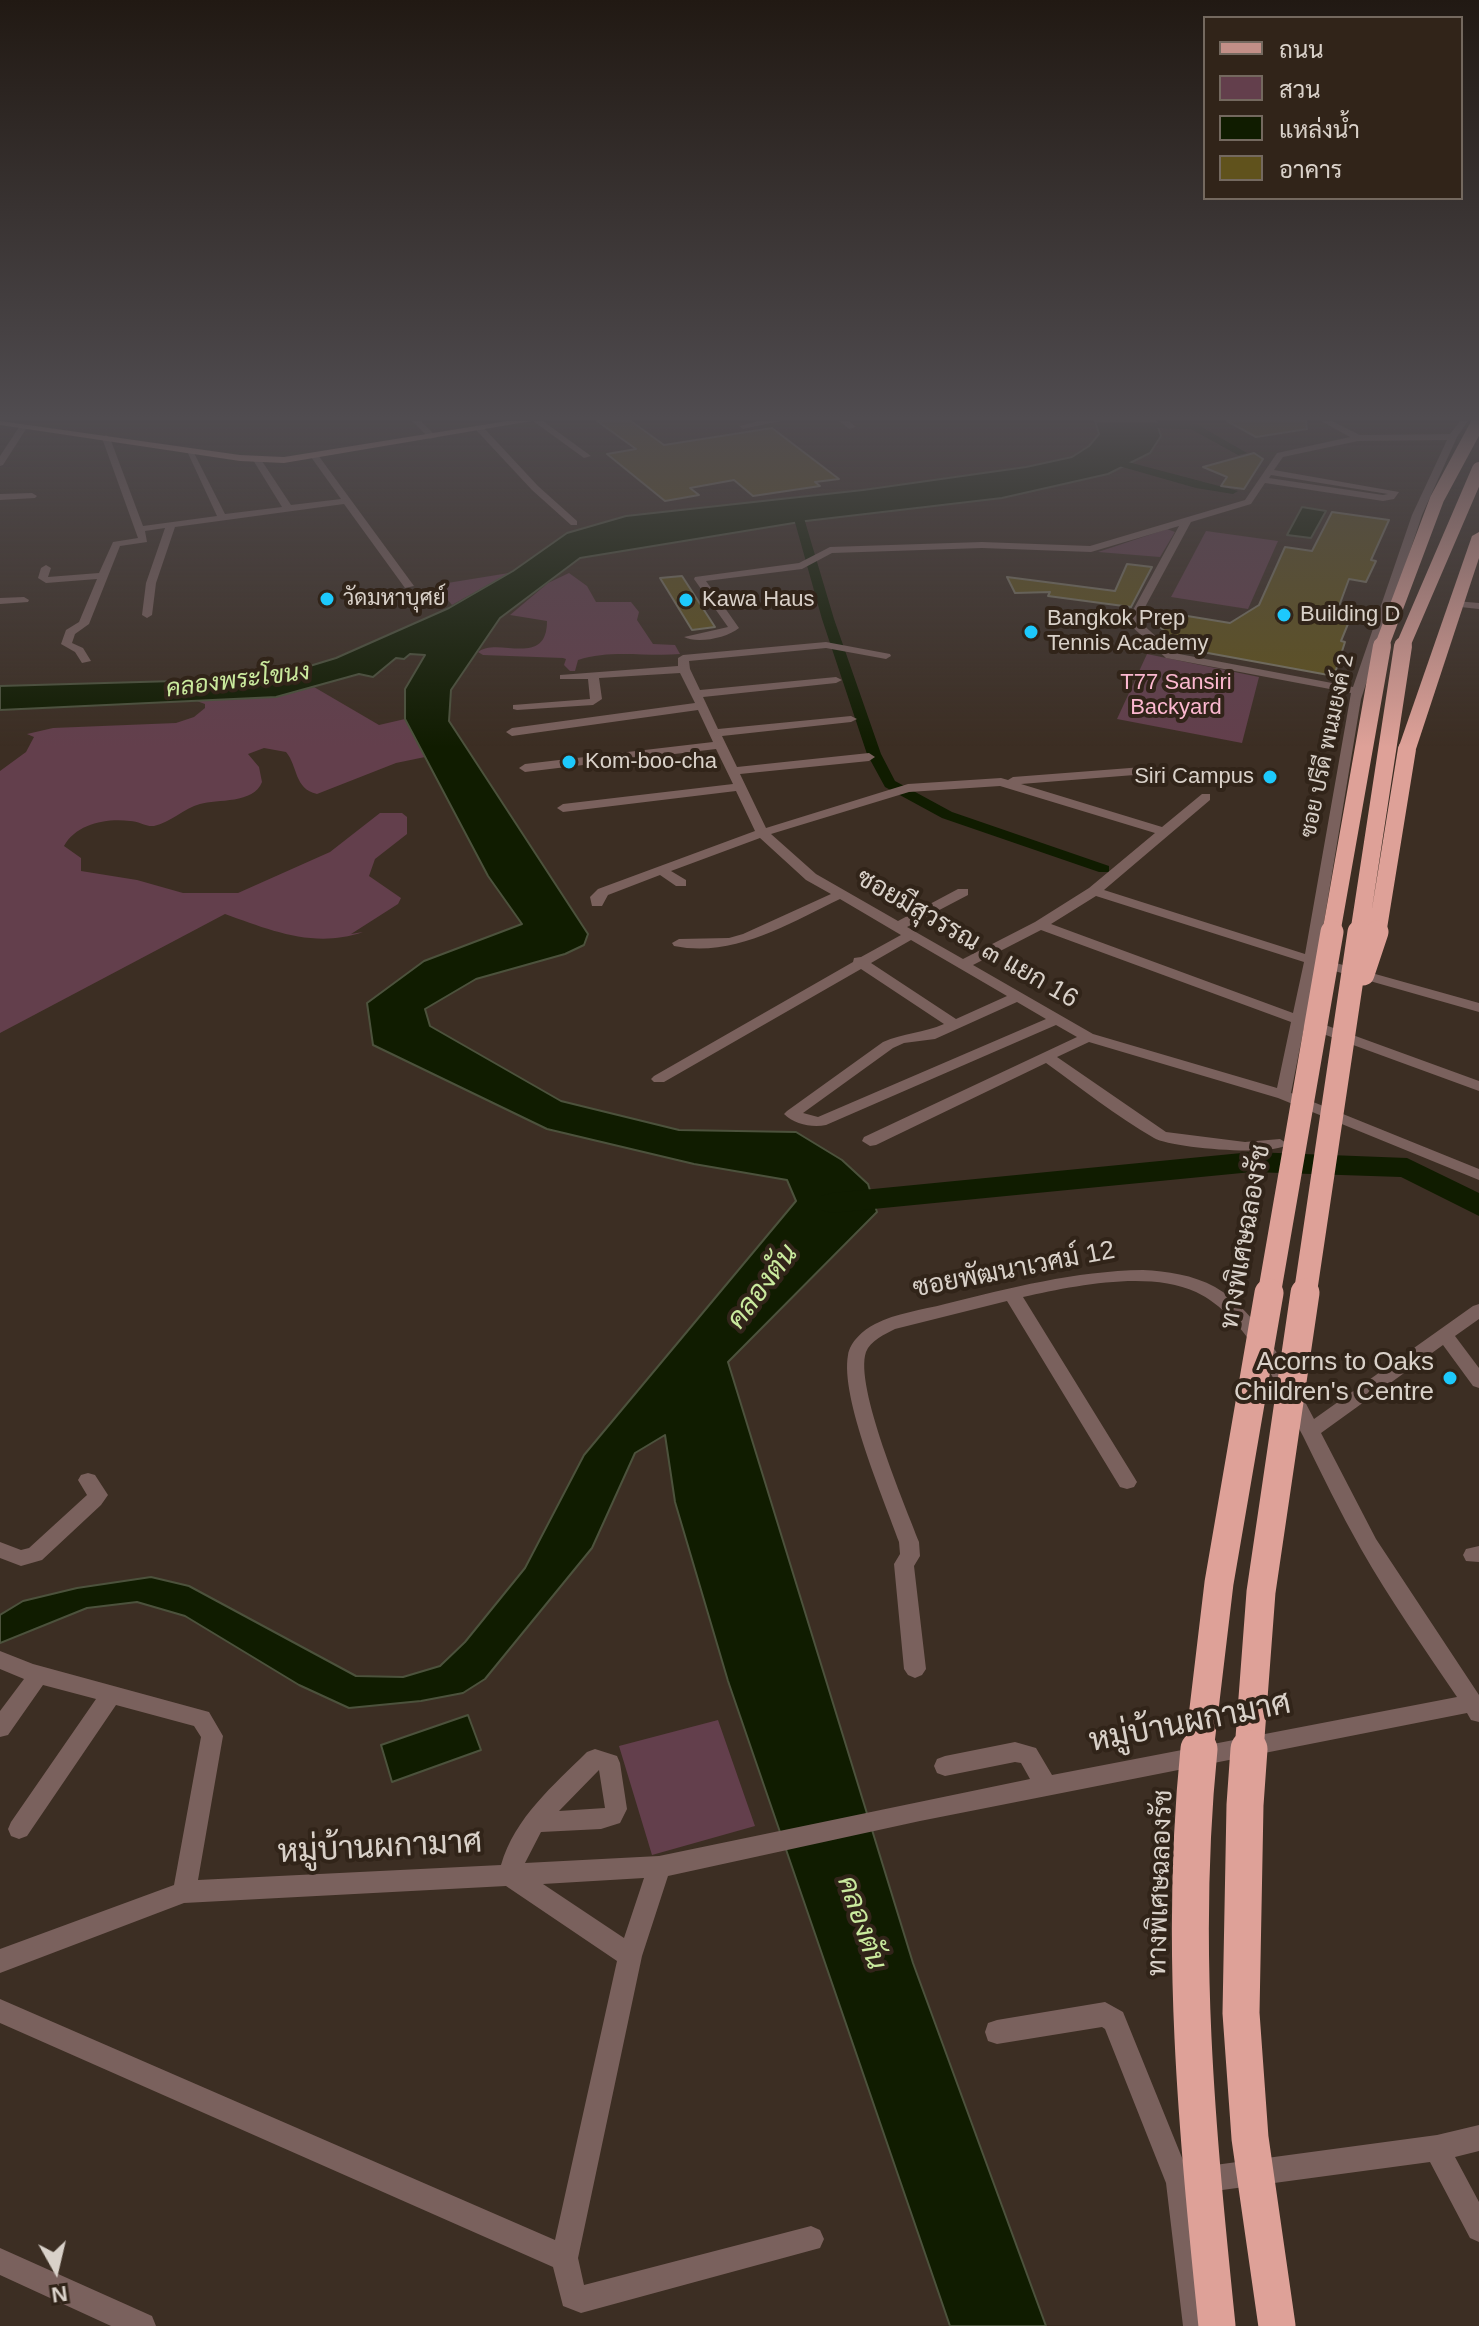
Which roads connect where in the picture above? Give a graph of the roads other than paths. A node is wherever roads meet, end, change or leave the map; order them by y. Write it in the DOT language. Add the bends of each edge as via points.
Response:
graph roads {
  1 [pos="139,529"];
  2 [pos="169,530"];
  3 [pos="366,530"];
  4 [pos="1154,530"];
  5 [pos="1182,530"];
  6 [pos="1412,530"];
  7 [pos="1426,530"];
  8 [pos="1453,530"];
  9 [pos="1479,536"];
  10 [pos="46,568"];
  11 [pos="103,576"];
  12 [pos="409,586"];
  13 [pos="1479,597"];
  14 [pos="1457,598"];
  15 [pos="24,600"];
  16 [pos="0,601"];
  17 [pos="1479,606"];
  18 [pos="147,615"];
  19 [pos="689,637"];
  20 [pos="886,656"];
  21 [pos="86,661"];
  22 [pos="684,669"];
  23 [pos="593,675"];
  24 [pos="564,677"];
  25 [pos="836,680"];
  26 [pos="1358,691"];
  27 [pos="698,700"];
  28 [pos="517,707"];
  29 [pos="851,719"];
  30 [pos="512,732"];
  31 [pos="716,739"];
  32 [pos="869,757"];
  33 [pos="525,768"];
  34 [pos="731,771"];
  35 [pos="1143,771"];
  36 [pos="1001,782"];
  37 [pos="739,787"];
  38 [pos="1206,797"];
  39 [pos="563,808"];
  40 [pos="1165,832"];
  41 [pos="762,833"];
  42 [pos="661,870"];
  43 [pos="681,883"];
  44 [pos="1094,891"];
  45 [pos="963,892"];
  46 [pos="841,894"];
  47 [pos="597,903"];
  48 [pos="1040,925"];
  49 [pos="906,930"];
  50 [pos="679,943"];
  51 [pos="1311,960"];
  52 [pos="859,961"];
  53 [pos="961,965"];
  54 [pos="1017,997"];
  55 [pos="1479,1008"];
  56 [pos="1057,1019"];
  57 [pos="1297,1019"];
  58 [pos="955,1025"];
  59 [pos="1088,1037"];
  60 [pos="1341,1038"];
  61 [pos="1047,1057"];
  62 [pos="659,1079"];
  63 [pos="1479,1086"];
  64 [pos="1283,1095"];
  65 [pos="870,1141"];
  66 [pos="1280,1144"];
  67 [pos="1479,1175"];
  68 [pos="1012,1294"];
  69 [pos="1479,1310"];
  70 [pos="1445,1335"];
  71 [pos="1479,1381"];
  72 [pos="1310,1432"];
  73 [pos="88,1480"];
  74 [pos="1127,1482"];
  75 [pos="0,1550"];
  76 [pos="1,1661"];
  77 [pos="915,1669"];
  78 [pos="39,1674"];
  79 [pos="111,1694"];
  80 [pos="1476,1708"];
  81 [pos="0,1728"];
  82 [pos="945,1766"];
  83 [pos="1046,1786"];
  84 [pos="534,1822"];
  85 [pos="19,1829"];
  86 [pos="659,1867"];
  87 [pos="510,1875"];
  88 [pos="184,1892"];
  89 [pos="630,1956"];
  90 [pos="0,1961"];
  91 [pos="0,2011"];
  92 [pos="997,2032"];
  93 [pos="1479,2138"];
  94 [pos="1437,2148"];
  95 [pos="1179,2183"];
  96 [pos="1479,2229"];
  97 [pos="811,2239"];
  98 [pos="565,2258"];
  99 [pos="0,2261"];
  100 [pos="142,2326"];
  101 [pos="1197,2326"];
  102 [pos="1217,2326"];
  103 [pos="1277,2326"];
  1 -- 11 [label="street" via="144,540 116,544"];
  2 -- 18 [label="street" via="151,583"];
  3 -- 12 [label="street"];
  4 -- 19 [label="street" via="1086,549 834,549 802,566 699,579 734,628"];
  5 -- 26 [label="street" via="1132,621 1168,658"];
  6 -- 26 [label="street, ซอย ปรีดี พนมยงค์ 2"];
  7 -- 102 [label="highway, ทางพิเศษฉลองรัช, bridge" via="1381,648 1219,1583 1204,1704 1189,1891 1195,2084"];
  8 -- 60 [label="highway, bridge" via="1401,650"];
  9 -- 14 [label="highway"];
  10 -- 11 [label="street" via="46,580"];
  11 -- 21 [label="street" via="84,624 70,632 66,644"];
  13 -- 14 [label="street"];
  14 -- 17 [label="street"];
  14 -- 60 [label="highway, bridge" via="1407,749 1378,930"];
  15 -- 16 [label="street"];
  20 -- 22 [label="street" via="826,645 688,656 683,658"];
  22 -- 23 [label="street"];
  22 -- 27 [label="street, ซอยมีสุวรรณ ๓ แยก 16"];
  23 -- 24 [label="street"];
  23 -- 28 [label="street" via="593,702"];
  25 -- 27 [label="street"];
  26 -- 51 [label="street, ซอย ปรีดี พนมยงค์ 2"];
  27 -- 30 [label="street" via="590,724"];
  27 -- 31 [label="street, ซอยมีสุวรรณ ๓ แยก 16"];
  29 -- 31 [label="street"];
  31 -- 33 [label="street"];
  31 -- 34 [label="street, ซอยมีสุวรรณ ๓ แยก 16"];
  32 -- 34 [label="street"];
  34 -- 37 [label="street, ซอยมีสุวรรณ ๓ แยก 16"];
  35 -- 36 [label="street"];
  36 -- 40 [label="street"];
  36 -- 41 [label="street" via="893,791"];
  37 -- 39 [label="street"];
  37 -- 41 [label="street, ซอยมีสุวรรณ ๓ แยก 16"];
  38 -- 40 [label="street"];
  40 -- 44 [label="street"];
  41 -- 42 [label="street"];
  41 -- 46 [label="street, ซอยมีสุวรรณ ๓ แยก 16" via="811,877"];
  42 -- 43 [label="street"];
  42 -- 47 [label="street" via="603,892"];
  44 -- 48 [label="street"];
  44 -- 51 [label="street"];
  45 -- 49 [label="street"];
  46 -- 49 [label="street, ซอยมีสุวรรณ ๓ แยก 16"];
  46 -- 50 [label="street" via="748,937"];
  48 -- 53 [label="street"];
  48 -- 57 [label="street"];
  49 -- 52 [label="street"];
  49 -- 53 [label="street, ซอยมีสุวรรณ ๓ แยก 16"];
  51 -- 55 [label="street"];
  51 -- 57 [label="street, ซอย ปรีดี พนมยงค์ 2"];
  52 -- 58 [label="street"];
  52 -- 62 [label="street"];
  53 -- 54 [label="street, ซอยมีสุวรรณ ๓ แยก 16"];
  54 -- 56 [label="street, ซอยมีสุวรรณ ๓ แยก 16"];
  54 -- 58 [label="street"];
  56 -- 58 [label="street" via="820,1122 792,1114 888,1045"];
  56 -- 59 [label="street, ซอยมีสุวรรณ ๓ แยก 16"];
  57 -- 63 [label="street"];
  57 -- 64 [label="street, ซอย ปรีดี พนมยงค์ 2"];
  59 -- 61 [label="street"];
  59 -- 64 [label="street, ซอยมีสุวรรณ ๓ แยก 16"];
  60 -- 103 [label="highway, bridge" via="1261,1592 1245,1805 1241,2013 1250,2138"];
  61 -- 65 [label="street"];
  61 -- 66 [label="street" via="1162,1136 1245,1147"];
  64 -- 67 [label="street, ซอยมีสุวรรณ ๓ แยก 16"];
  68 -- 72 [label="street, ซอยพัฒนาเวศม์ 12" via="1133,1275 1204,1290 1235,1312 1278,1372"];
  68 -- 74 [label="street"];
  68 -- 77 [label="street, ซอยพัฒนาเวศม์ 12" via="901,1321 874,1333 858,1348 854,1367 862,1407 909,1542 910,1556 904,1564"];
  69 -- 70 [label="street"];
  70 -- 71 [label="street"];
  70 -- 72 [label="street"];
  72 -- 80 [label="street, ซอยพัฒนาเวศม์ 12" via="1369,1545"];
  73 -- 75 [label="street" via="98,1495 35,1554 21,1558"];
  76 -- 78 [label="street"];
  78 -- 79 [label="street"];
  78 -- 81 [label="street"];
  79 -- 85 [label="street"];
  79 -- 88 [label="street" via="201,1719 212,1732"];
  80 -- 83 [label="street, หมู่บ้านผกามาศ"];
  82 -- 83 [label="street" via="1015,1752 1028,1755"];
  83 -- 86 [label="street, หมู่บ้านผกามาศ"];
  84 -- 87 [label="street" via="514,1854"];
  86 -- 87 [label="street, หมู่บ้านผกามาศ"];
  86 -- 89 [label="street"];
  87 -- 88 [label="street, หมู่บ้านผกามาศ"];
  87 -- 89 [label="street, หมู่บ้านผกามาศ"];
  88 -- 90 [label="street, หมู่บ้านผกามาศ"];
  89 -- 98 [label="street"];
  91 -- 98 [label="street"];
  92 -- 95 [label="street" via="1105,2014 1114,2021"];
  93 -- 94 [label="street"];
  94 -- 95 [label="street"];
  94 -- 96 [label="street"];
  95 -- 101 [label="street"];
  97 -- 98 [label="street" via="581,2299 570,2289"];
  99 -- 100 [label="street"];
}
